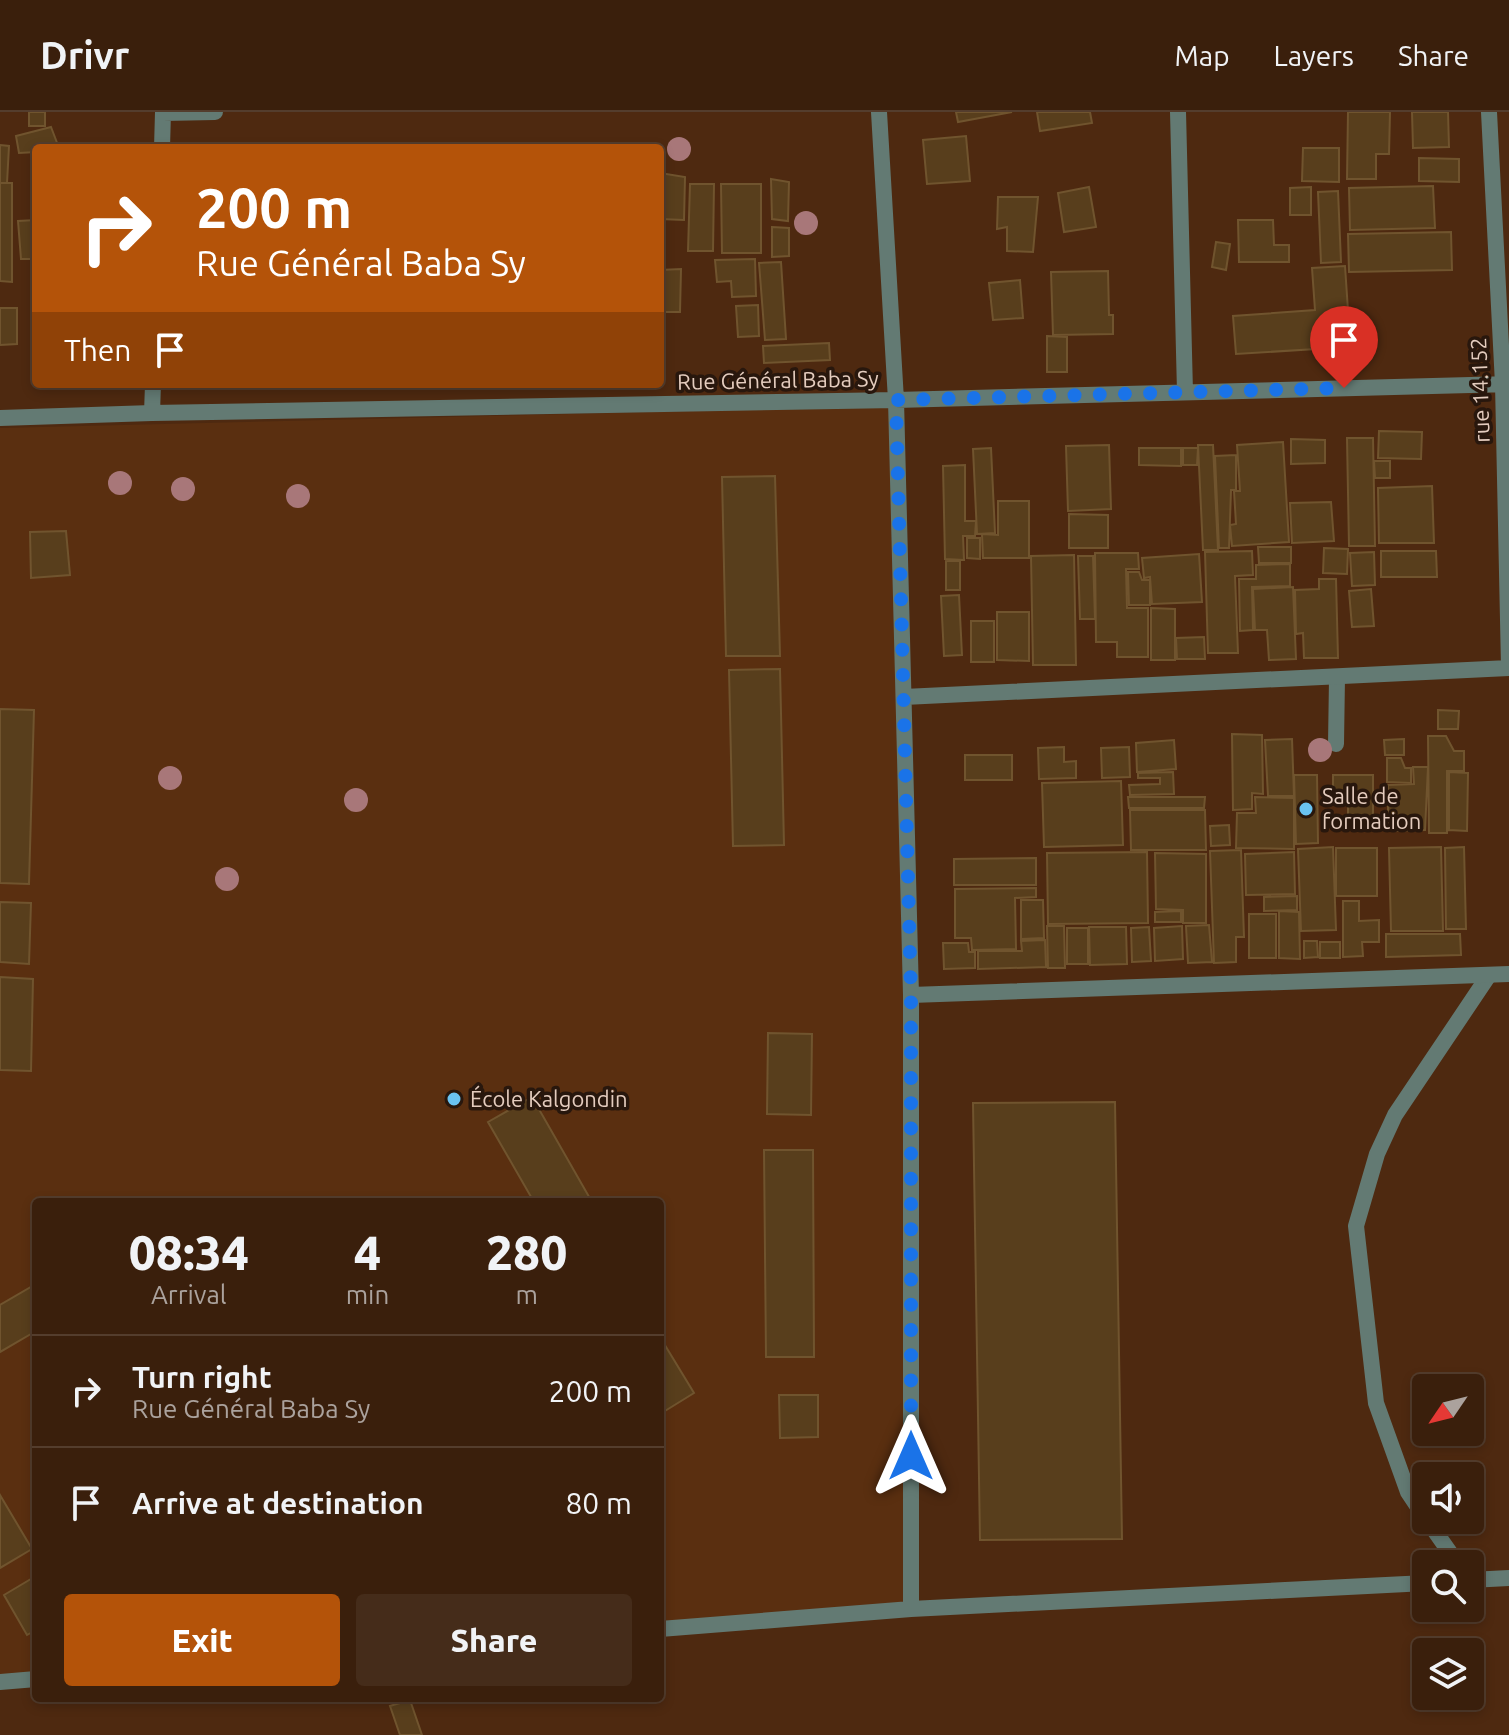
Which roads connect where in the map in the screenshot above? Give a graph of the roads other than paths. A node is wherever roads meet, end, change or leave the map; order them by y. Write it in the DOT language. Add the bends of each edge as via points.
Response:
graph roads {
  1 [pos="215,112"];
  2 [pos="879,112"];
  3 [pos="1178,112"];
  4 [pos="1489,112"];
  5 [pos="163,113"];
  6 [pos="162,144"];
  7 [pos="1506,384"];
  8 [pos="153,388"];
  9 [pos="1185,392"];
  10 [pos="896,400"];
  11 [pos="152,413"];
  12 [pos="0,418"];
  13 [pos="1509,667"];
  14 [pos="1337,678"];
  15 [pos="904,697"];
  16 [pos="1336,744"];
  17 [pos="1509,974"];
  18 [pos="1489,975"];
  19 [pos="911,995"];
  20 [pos="1412,1498"];
  21 [pos="1509,1578"];
  22 [pos="1484,1579"];
  23 [pos="1412,1584"];
  24 [pos="911,1609"];
  25 [pos="664,1629"];
  26 [pos="32,1679"];
  27 [pos="0,1682"];
  1 -- 5 [label="street"];
  2 -- 10 [label="street"];
  3 -- 9 [label="street"];
  4 -- 7 [label="street, rue 14.152"];
  5 -- 6 [label="street"];
  7 -- 9 [label="street, Rue Général Baba Sy"];
  7 -- 13 [label="street, rue 14.152"];
  8 -- 11 [label="street"];
  9 -- 10 [label="street, Rue Général Baba Sy"];
  10 -- 11 [label="street, Rue Général Baba Sy"];
  10 -- 15 [label="street"];
  11 -- 12 [label="street, Rue Général Baba Sy"];
  13 -- 14 [label="street"];
  14 -- 15 [label="street"];
  14 -- 16 [label="street"];
  15 -- 19 [label="street"];
  17 -- 18 [label="street"];
  18 -- 19 [label="street"];
  18 -- 20 [label="street" via="1395,1115 1377,1154 1356,1226 1376,1403"];
  19 -- 24 [label="street"];
  21 -- 22 [label="street"];
  23 -- 24 [label="street"];
  24 -- 25 [label="street"];
  26 -- 27 [label="street"];
}
